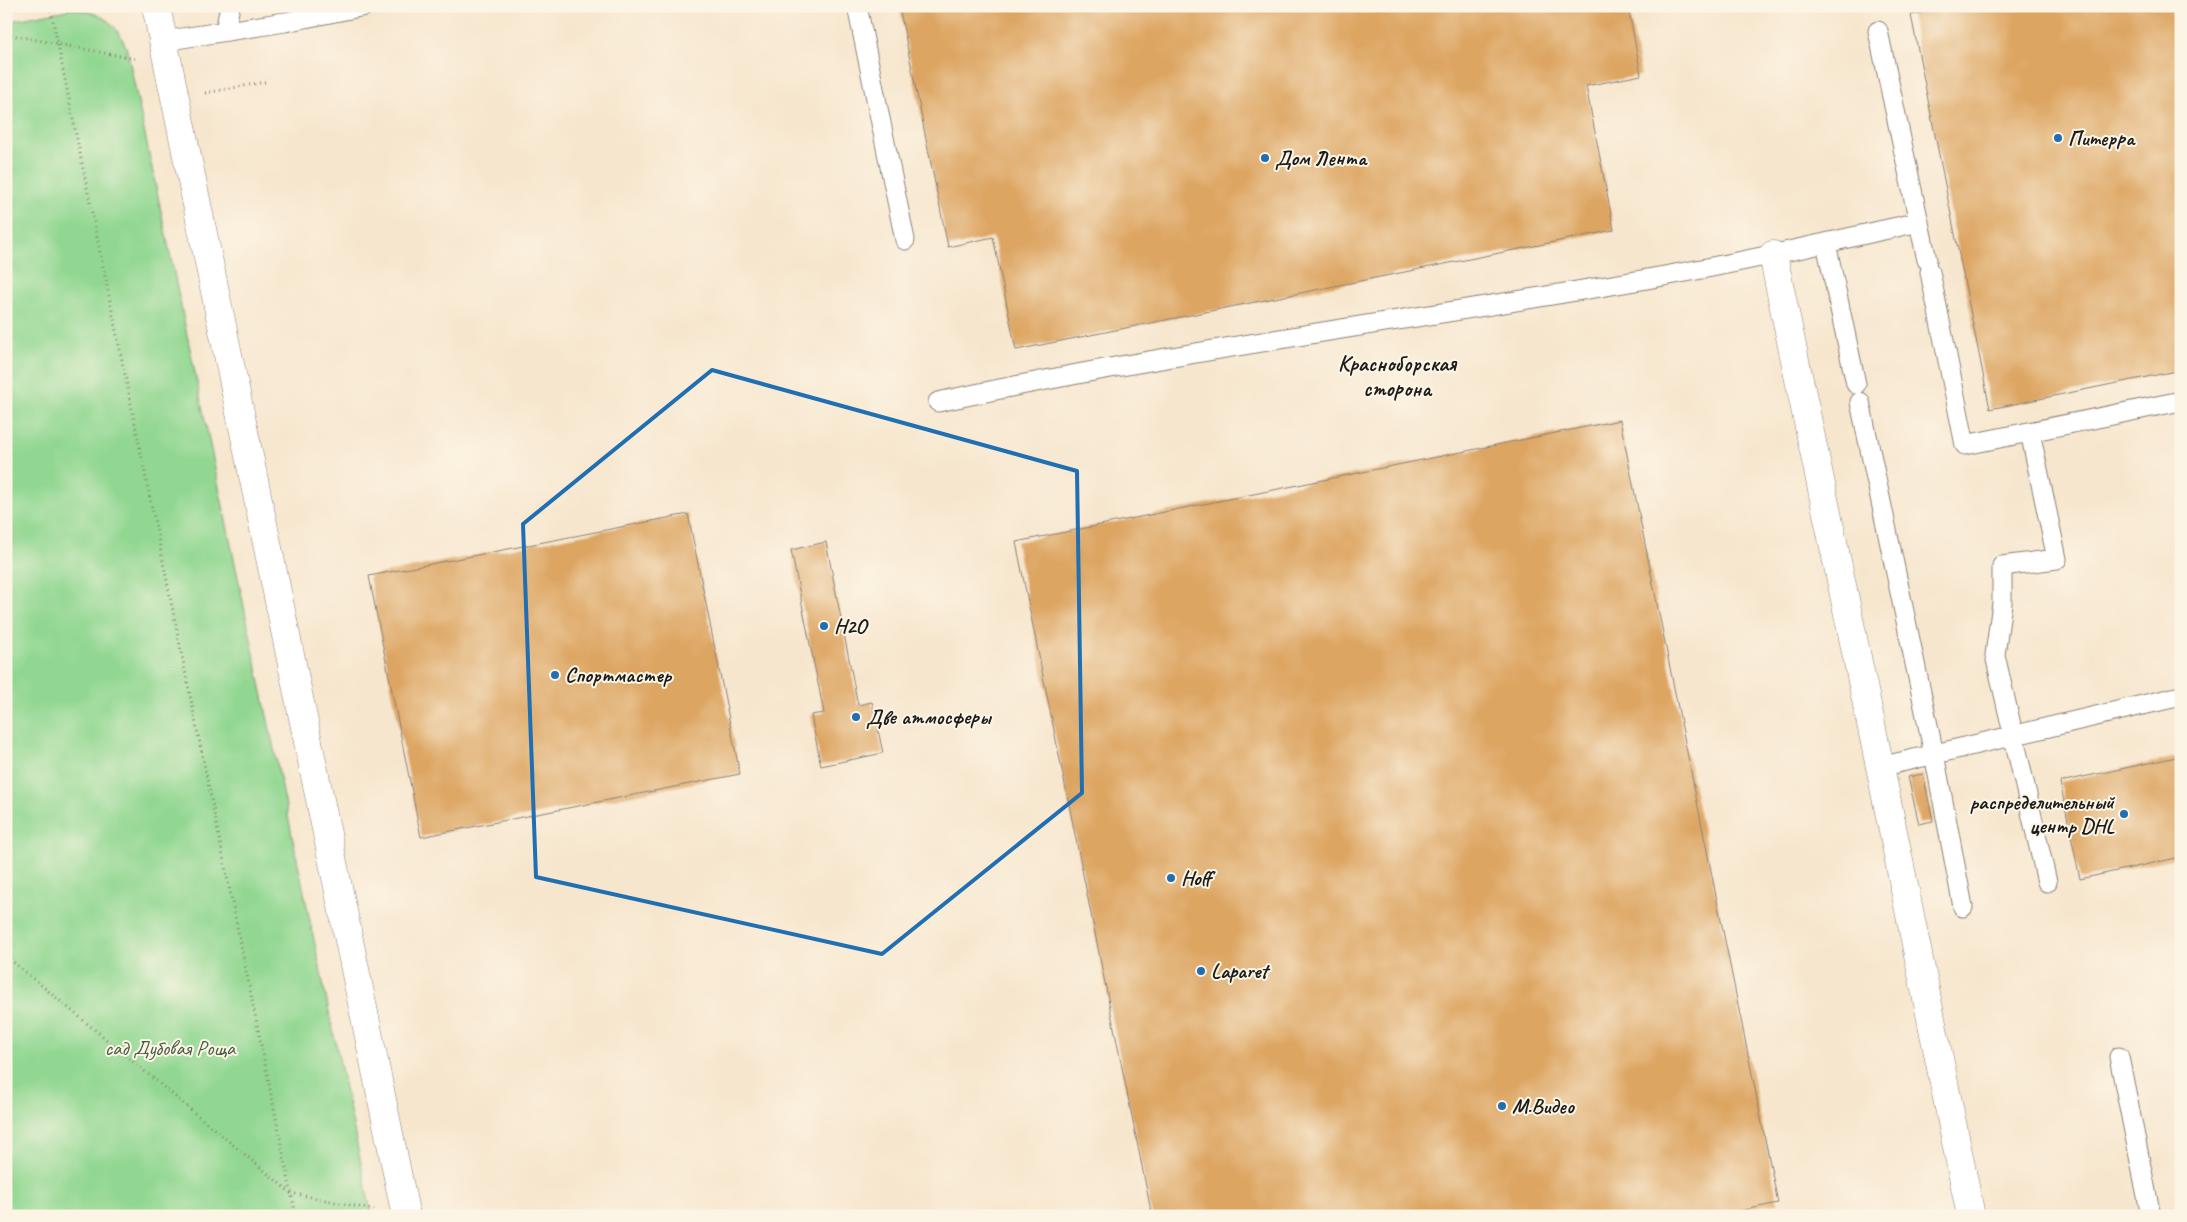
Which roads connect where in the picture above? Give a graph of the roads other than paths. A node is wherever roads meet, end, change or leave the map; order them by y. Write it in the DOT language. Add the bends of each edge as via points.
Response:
graph roads {
  1 [pos="156,6"];
  2 [pos="230,6"];
  3 [pos="296,6"];
  4 [pos="365,6"];
  5 [pos="857,6"];
  6 [pos="285,22"];
  7 [pos="1878,30"];
  8 [pos="225,31"];
  9 [pos="163,41"];
  10 [pos="1919,222"];
  11 [pos="905,240"];
  12 [pos="1826,243"];
  13 [pos="1773,255"];
  14 [pos="2181,401"];
  15 [pos="938,402"];
  16 [pos="2030,432"];
  17 [pos="2181,696"];
  18 [pos="2015,735"];
  19 [pos="1934,754"];
  20 [pos="1880,767"];
  21 [pos="2046,882"];
  22 [pos="1963,907"];
  23 [pos="2119,1057"];
  24 [pos="406,1216"];
  25 [pos="1971,1216"];
  26 [pos="2151,1216"];
  1 -- 9 [label="street"];
  2 -- 8 [label="lane"];
  3 -- 6 [label="lane"];
  4 -- 6 [label="lane"];
  5 -- 11 [label="lane"];
  6 -- 8 [label="lane"];
  7 -- 10 [label="lane"];
  8 -- 9 [label="lane"];
  9 -- 24 [label="street"];
  10 -- 12 [label="lane"];
  10 -- 16 [label="lane" via="1965,446"];
  12 -- 13 [label="lane"];
  12 -- 19 [label="lane"];
  13 -- 15 [label="lane" via="1665,276 1046,379"];
  13 -- 20 [label="street"];
  14 -- 16 [label="lane"];
  16 -- 18 [label="lane" via="2057,559 2002,566 1996,655"];
  17 -- 18 [label="lane"];
  18 -- 19 [label="lane"];
  18 -- 21 [label="lane"];
  19 -- 20 [label="lane"];
  19 -- 22 [label="lane"];
  20 -- 25 [label="street"];
  23 -- 26 [label="lane"];
}
